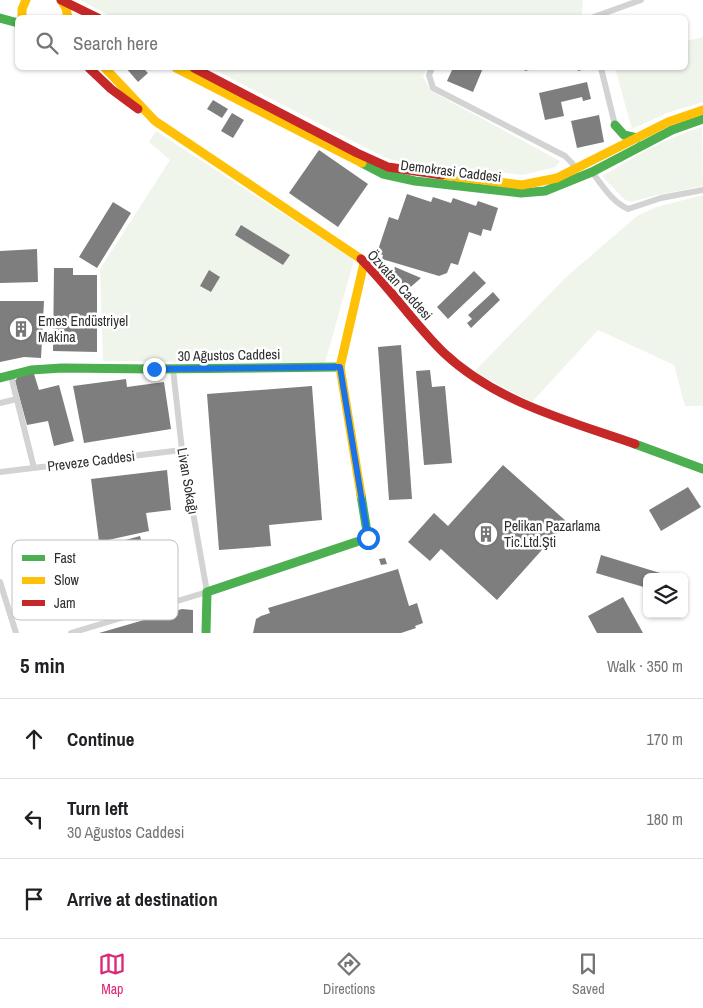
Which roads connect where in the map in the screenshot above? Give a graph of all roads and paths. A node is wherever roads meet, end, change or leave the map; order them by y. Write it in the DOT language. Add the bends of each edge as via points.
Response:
graph roads {
  1 [pos="26,0"];
  2 [pos="61,0"];
  3 [pos="641,0"];
  4 [pos="22,15"];
  5 [pos="68,15"];
  6 [pos="92,15"];
  7 [pos="599,15"];
  8 [pos="0,18"];
  9 [pos="15,22"];
  10 [pos="91,70"];
  11 [pos="107,70"];
  12 [pos="180,70"];
  13 [pos="198,70"];
  14 [pos="431,70"];
  15 [pos="601,70"];
  16 [pos="703,110"];
  17 [pos="703,119"];
  18 [pos="155,121"];
  19 [pos="615,125"];
  20 [pos="638,138"];
  21 [pos="612,151"];
  22 [pos="576,170"];
  23 [pos="592,172"];
  24 [pos="703,190"];
  25 [pos="364,263"];
  26 [pos="340,367"];
  27 [pos="173,369"];
  28 [pos="11,376"];
  29 [pos="0,378"];
  30 [pos="16,399"];
  31 [pos="0,403"];
  32 [pos="182,450"];
  33 [pos="34,468"];
  34 [pos="703,469"];
  35 [pos="0,472"];
  36 [pos="0,582"];
  37 [pos="207,592"];
  38 [pos="178,601"];
  39 [pos="114,620"];
  40 [pos="16,633"];
  41 [pos="71,633"];
  42 [pos="206,633"];
  1 -- 4 [label="main road"];
  2 -- 5 [label="main road"];
  2 -- 6 [label="main road"];
  3 -- 7 [label="street"];
  8 -- 9 [label="main road"];
  10 -- 18 [label="main road" via="122,99"];
  11 -- 18 [label="main road, Özvatan Caddesi"];
  12 -- 23 [label="main road, Demokrasi Caddesi" via="360,163 396,178 521,194 545,191"];
  13 -- 22 [label="main road, Demokrasi Caddesi" via="374,162 400,170 522,185 547,182"];
  14 -- 22 [label="street" via="429,75 433,88 565,156"];
  15 -- 19 [label="street"];
  16 -- 20 [label="main road, Demokrasi Caddesi" via="677,118"];
  17 -- 23 [label="main road, Demokrasi Caddesi" via="672,130"];
  18 -- 25 [label="main road, Özvatan Caddesi"];
  19 -- 20 [label="main road" via="625,136"];
  19 -- 21 [label="main road" via="616,142"];
  20 -- 21 [label="main road, Demokrasi Caddesi"];
  21 -- 22 [label="main road, Demokrasi Caddesi"];
  23 -- 24 [label="street" via="615,200 628,209"];
  25 -- 26 [label="main road"];
  25 -- 34 [label="main road, Özvatan Caddesi" via="424,332 470,374 527,405"];
  26 -- 27 [label="main road, 30 Ağustos Caddesi"];
  26 -- 37 [label="main road" via="368,538"];
  27 -- 28 [label="main road, 30 Ağustos Caddesi" via="62,368 31,370"];
  27 -- 32 [label="street, Livan Sokağı"];
  28 -- 29 [label="main road, 30 Ağustos Caddesi"];
  28 -- 30 [label="street"];
  30 -- 31 [label="street"];
  30 -- 33 [label="street"];
  32 -- 33 [label="street, Preveze Caddesi"];
  32 -- 37 [label="street, Livan Sokağı"];
  33 -- 35 [label="street, Preveze Caddesi"];
  36 -- 40 [label="street"];
  37 -- 38 [label="street"];
  37 -- 42 [label="main road"];
  39 -- 41 [label="street"];
}
